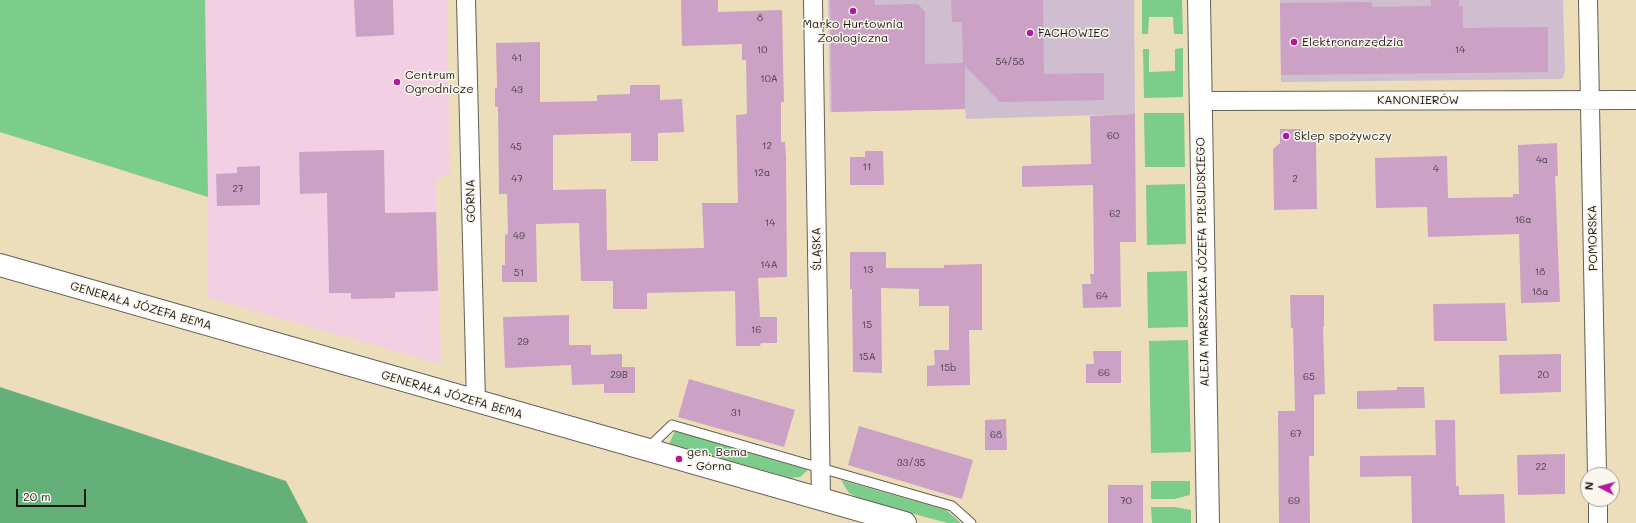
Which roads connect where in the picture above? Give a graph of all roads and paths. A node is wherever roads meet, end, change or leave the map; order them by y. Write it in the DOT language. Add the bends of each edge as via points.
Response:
graph roads {
  1 [pos="466,0"];
  2 [pos="813,0"];
  3 [pos="1199,0"];
  4 [pos="1588,0"];
  5 [pos="1590,100"];
  6 [pos="1636,100"];
  7 [pos="1201,101"];
  8 [pos="0,265"];
  9 [pos="476,402"];
  10 [pos="646,450"];
  11 [pos="1597,467"];
  12 [pos="820,469"];
  13 [pos="821,499"];
  14 [pos="1598,507"];
  15 [pos="905,523"];
  16 [pos="971,523"];
  17 [pos="1208,523"];
  18 [pos="1598,523"];
  1 -- 9 [label="street, GÓRNA"];
  2 -- 12 [label="street, ŚLĄSKA"];
  3 -- 7 [label="street, ALEJA MARSZAŁKA JÓZEFA PIŁSUDSKIEGO"];
  4 -- 5 [label="street, POMORSKA"];
  5 -- 6 [label="street, KANONIERÓW"];
  5 -- 7 [label="street, KANONIERÓW"];
  5 -- 11 [label="street, POMORSKA"];
  7 -- 17 [label="street, ALEJA MARSZAŁKA JÓZEFA PIŁSUDSKIEGO"];
  8 -- 9 [label="street, GENERAŁA JÓZEFA BEMA"];
  9 -- 10 [label="street, GENERAŁA JÓZEFA BEMA"];
  10 -- 12 [label="lane" via="672,425"];
  10 -- 13 [label="street, GENERAŁA JÓZEFA BEMA"];
  12 -- 13 [label="street, ŚLĄSKA"];
  12 -- 16 [label="lane" via="952,506"];
  13 -- 15 [label="street, GENERAŁA JÓZEFA BEMA"];
  14 -- 18 [label="street"];
}
